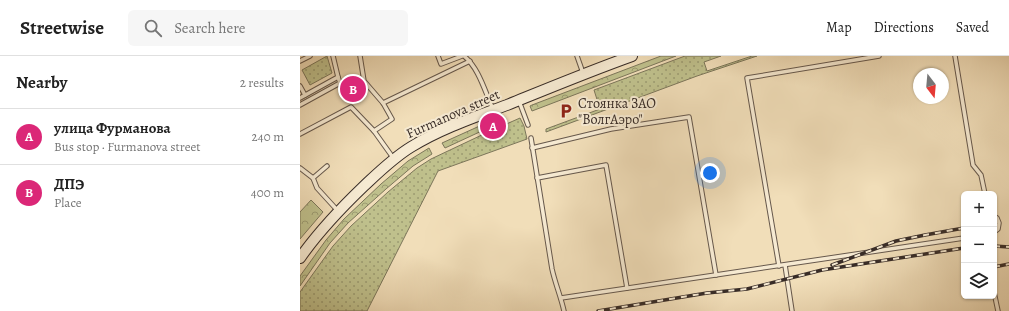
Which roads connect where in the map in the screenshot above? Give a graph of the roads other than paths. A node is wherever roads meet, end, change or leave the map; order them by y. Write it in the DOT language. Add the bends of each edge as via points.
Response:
graph roads {
  1 [pos="310,56"];
  2 [pos="333,56"];
  3 [pos="360,56"];
  4 [pos="438,56"];
  5 [pos="463,56"];
  6 [pos="577,56"];
  7 [pos="632,56"];
  8 [pos="879,56"];
  9 [pos="955,56"];
  10 [pos="300,61"];
  11 [pos="470,61"];
  12 [pos="583,74"];
  13 [pos="338,77"];
  14 [pos="300,86"];
  15 [pos="306,95"];
  16 [pos="300,98"];
  17 [pos="518,100"];
  18 [pos="383,103"];
  19 [pos="300,105"];
  20 [pos="493,110"];
  21 [pos="528,124"];
  22 [pos="374,131"];
  23 [pos="300,134"];
  24 [pos="531,138"];
  25 [pos="532,148"];
  26 [pos="394,159"];
  27 [pos="327,166"];
  28 [pos="300,168"];
  29 [pos="313,178"];
  30 [pos="537,178"];
  31 [pos="984,191"];
  32 [pos="338,211"];
  33 [pos="997,218"];
  34 [pos="997,230"];
  35 [pos="961,238"];
  36 [pos="300,258"];
  37 [pos="785,265"];
  38 [pos="778,266"];
  39 [pos="716,275"];
  40 [pos="627,288"];
  41 [pos="561,298"];
  42 [pos="995,299"];
  43 [pos="564,311"];
  44 [pos="792,311"];
  45 [pos="998,311"];
  1 -- 10 [label="lane"];
  2 -- 13 [label="lane"];
  3 -- 18 [label="lane" via="364,81"];
  4 -- 5 [label="lane" via="441,64"];
  5 -- 11 [label="lane"];
  6 -- 12 [label="lane"];
  7 -- 12 [label="main road, Furmanova street"];
  8 -- 38 [label="lane" via="747,78"];
  9 -- 31 [label="lane" via="973,165 981,175"];
  11 -- 18 [label="lane"];
  11 -- 20 [label="lane"];
  12 -- 17 [label="main road, Furmanova street"];
  13 -- 15 [label="lane"];
  13 -- 19 [label="lane" via="340,83"];
  14 -- 15 [label="lane"];
  15 -- 16 [label="lane"];
  17 -- 20 [label="main road, Furmanova street"];
  17 -- 21 [label="lane"];
  18 -- 22 [label="lane" via="392,119"];
  20 -- 26 [label="main road, Furmanova street" via="432,136"];
  22 -- 23 [label="lane" via="352,107"];
  22 -- 26 [label="lane"];
  24 -- 25 [label="lane"];
  25 -- 30 [label="lane"];
  25 -- 39 [label="lane" via="611,129 689,117"];
  26 -- 32 [label="main road, Furmanova street"];
  27 -- 29 [label="lane"];
  28 -- 29 [label="lane"];
  29 -- 32 [label="lane" via="316,188"];
  30 -- 40 [label="lane" via="606,165"];
  30 -- 41 [label="lane" via="556,285"];
  32 -- 36 [label="main road, Furmanova street"];
  33 -- 34 [label="lane" via="1000,223"];
  35 -- 37 [label="lane"];
  37 -- 38 [label="lane"];
  37 -- 44 [label="lane"];
  38 -- 39 [label="lane"];
  39 -- 40 [label="lane"];
  40 -- 41 [label="lane"];
  41 -- 43 [label="lane"];
  42 -- 45 [label="lane"];
}
